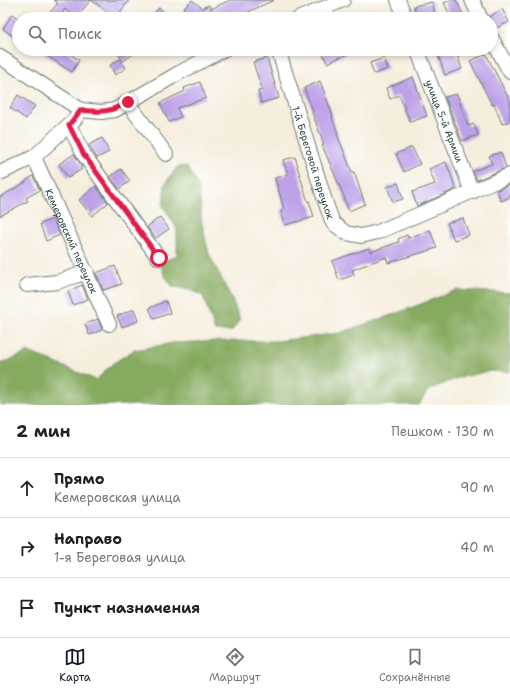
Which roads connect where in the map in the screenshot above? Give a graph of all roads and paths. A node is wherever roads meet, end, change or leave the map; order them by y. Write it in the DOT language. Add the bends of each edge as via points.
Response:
graph roads {
  1 [pos="344,0"];
  2 [pos="398,0"];
  3 [pos="472,0"];
  4 [pos="315,12"];
  5 [pos="403,12"];
  6 [pos="478,12"];
  7 [pos="498,50"];
  8 [pos="212,56"];
  9 [pos="280,56"];
  10 [pos="420,56"];
  11 [pos="0,57"];
  12 [pos="510,72"];
  13 [pos="128,102"];
  14 [pos="81,110"];
  15 [pos="69,125"];
  16 [pos="166,154"];
  17 [pos="34,157"];
  18 [pos="0,173"];
  19 [pos="510,175"];
  20 [pos="472,192"];
  21 [pos="159,258"];
  22 [pos="86,272"];
  23 [pos="27,285"];
  24 [pos="109,324"];
  1 -- 4 [label="street"];
  2 -- 5 [label="street"];
  3 -- 6 [label="street"];
  7 -- 12 [label="street"];
  8 -- 13 [label="street"];
  9 -- 20 [label="street, 1-й Береговой переулок" via="327,207 333,223 346,233 361,236 378,232"];
  10 -- 20 [label="street, улица 5-й Армии"];
  11 -- 14 [label="street"];
  13 -- 14 [label="street" via="115,110"];
  13 -- 16 [label="street"];
  14 -- 15 [label="street"];
  15 -- 17 [label="street"];
  15 -- 21 [label="street" via="84,155"];
  17 -- 18 [label="street"];
  17 -- 22 [label="street, Кемеровский переулок"];
  19 -- 20 [label="street, 1-й Береговой переулок"];
  22 -- 23 [label="street" via="57,282"];
  22 -- 24 [label="street, Кемеровский переулок"];
}
